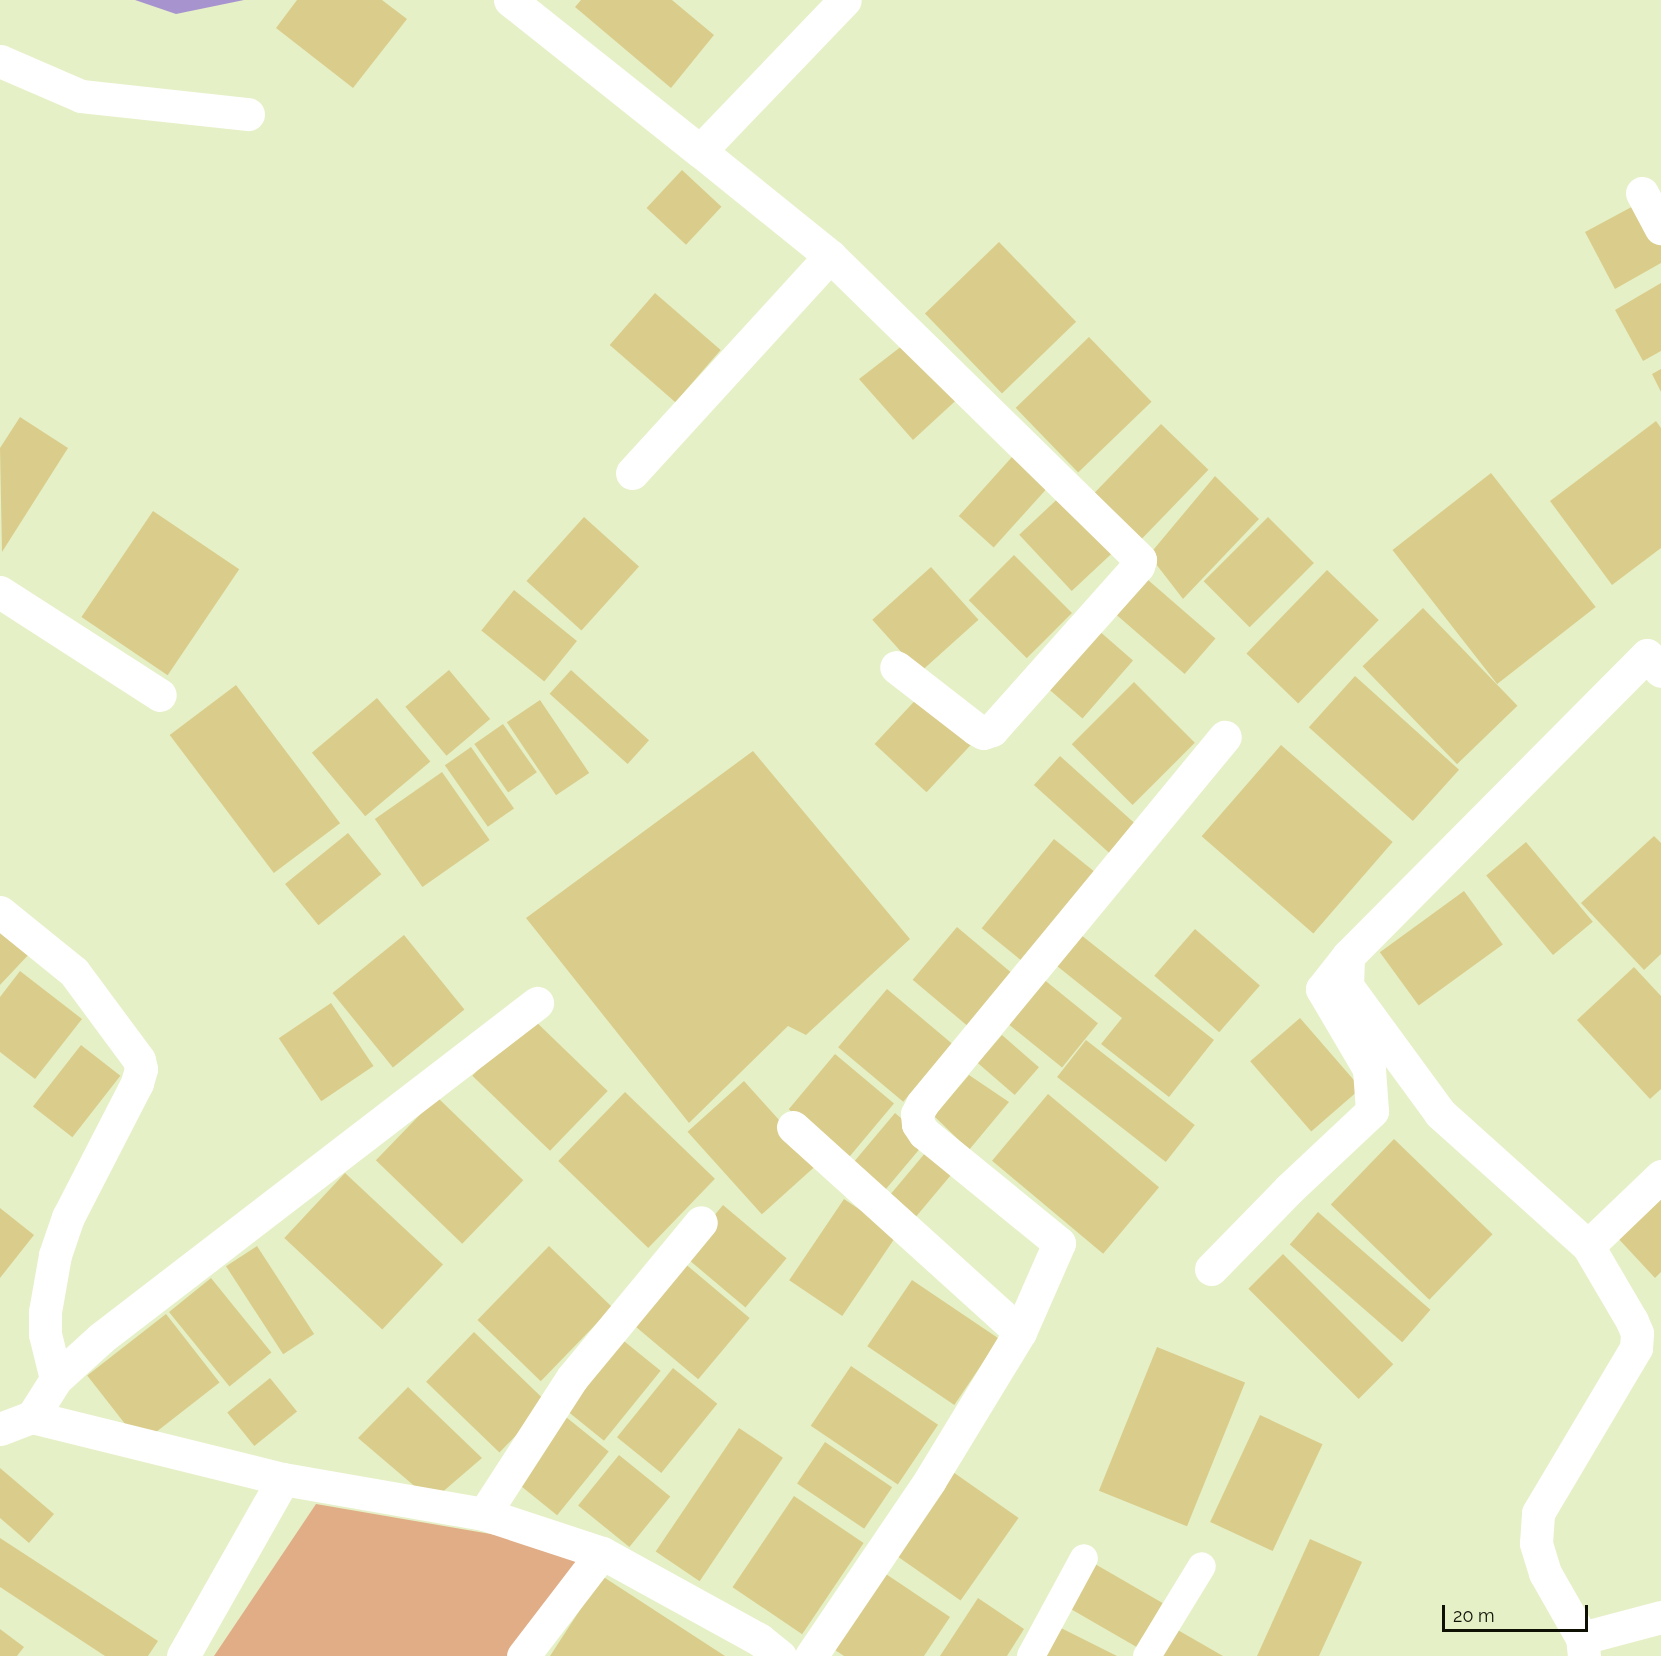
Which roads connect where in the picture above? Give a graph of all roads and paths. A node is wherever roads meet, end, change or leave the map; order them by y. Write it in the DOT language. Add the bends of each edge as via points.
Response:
graph roads {
  1 [pos="510,0"];
  2 [pos="844,0"];
  3 [pos="0,61"];
  4 [pos="248,114"];
  5 [pos="700,151"];
  6 [pos="1642,193"];
  7 [pos="1661,228"];
  8 [pos="830,256"];
  9 [pos="632,472"];
  10 [pos="0,592"];
  11 [pos="896,667"];
  12 [pos="1661,671"];
  13 [pos="160,695"];
  14 [pos="1225,737"];
  15 [pos="0,912"];
  16 [pos="1348,956"];
  17 [pos="537,1003"];
  18 [pos="793,1126"];
  19 [pos="1661,1176"];
  20 [pos="701,1222"];
  21 [pos="1588,1246"];
  22 [pos="1211,1269"];
  23 [pos="1020,1332"];
  24 [pos="56,1379"];
  25 [pos="32,1418"];
  26 [pos="0,1429"];
  27 [pos="283,1479"];
  28 [pos="484,1514"];
  29 [pos="602,1553"];
  30 [pos="1084,1557"];
  31 [pos="1202,1566"];
  32 [pos="1661,1617"];
  33 [pos="1583,1647"];
  34 [pos="183,1656"];
  35 [pos="524,1656"];
  36 [pos="780,1656"];
  37 [pos="811,1656"];
  38 [pos="1030,1656"];
  39 [pos="1147,1656"];
  1 -- 5 [label="street"];
  2 -- 5 [label="street"];
  3 -- 4 [label="street" via="81,96"];
  5 -- 8 [label="street"];
  6 -- 7 [label="street"];
  8 -- 9 [label="street"];
  8 -- 11 [label="street" via="1140,560 992,730 983,733 976,729"];
  10 -- 13 [label="street"];
  12 -- 16 [label="street" via="1647,655"];
  14 -- 23 [label="street" via="917,1114 924,1132 1059,1243"];
  15 -- 24 [label="street" via="74,972 139,1060 141,1069 68,1217 55,1255 45,1334"];
  16 -- 21 [label="street" via="1347,986 1440,1113"];
  16 -- 22 [label="street" via="1322,989 1369,1069 1372,1111"];
  17 -- 24 [label="street" via="101,1338"];
  18 -- 23 [label="street"];
  19 -- 21 [label="street"];
  20 -- 28 [label="street" via="572,1377"];
  21 -- 33 [label="street" via="1637,1333 1636,1348 1538,1513 1536,1543 1545,1573"];
  23 -- 37 [label="street" via="930,1480"];
  24 -- 25 [label="street"];
  25 -- 26 [label="street"];
  25 -- 27 [label="street"];
  27 -- 28 [label="street"];
  27 -- 34 [label="street"];
  28 -- 29 [label="street"];
  29 -- 35 [label="street"];
  29 -- 36 [label="street" via="760,1640"];
  30 -- 38 [label="lane"];
  31 -- 39 [label="lane"];
  32 -- 33 [label="street"];
}
